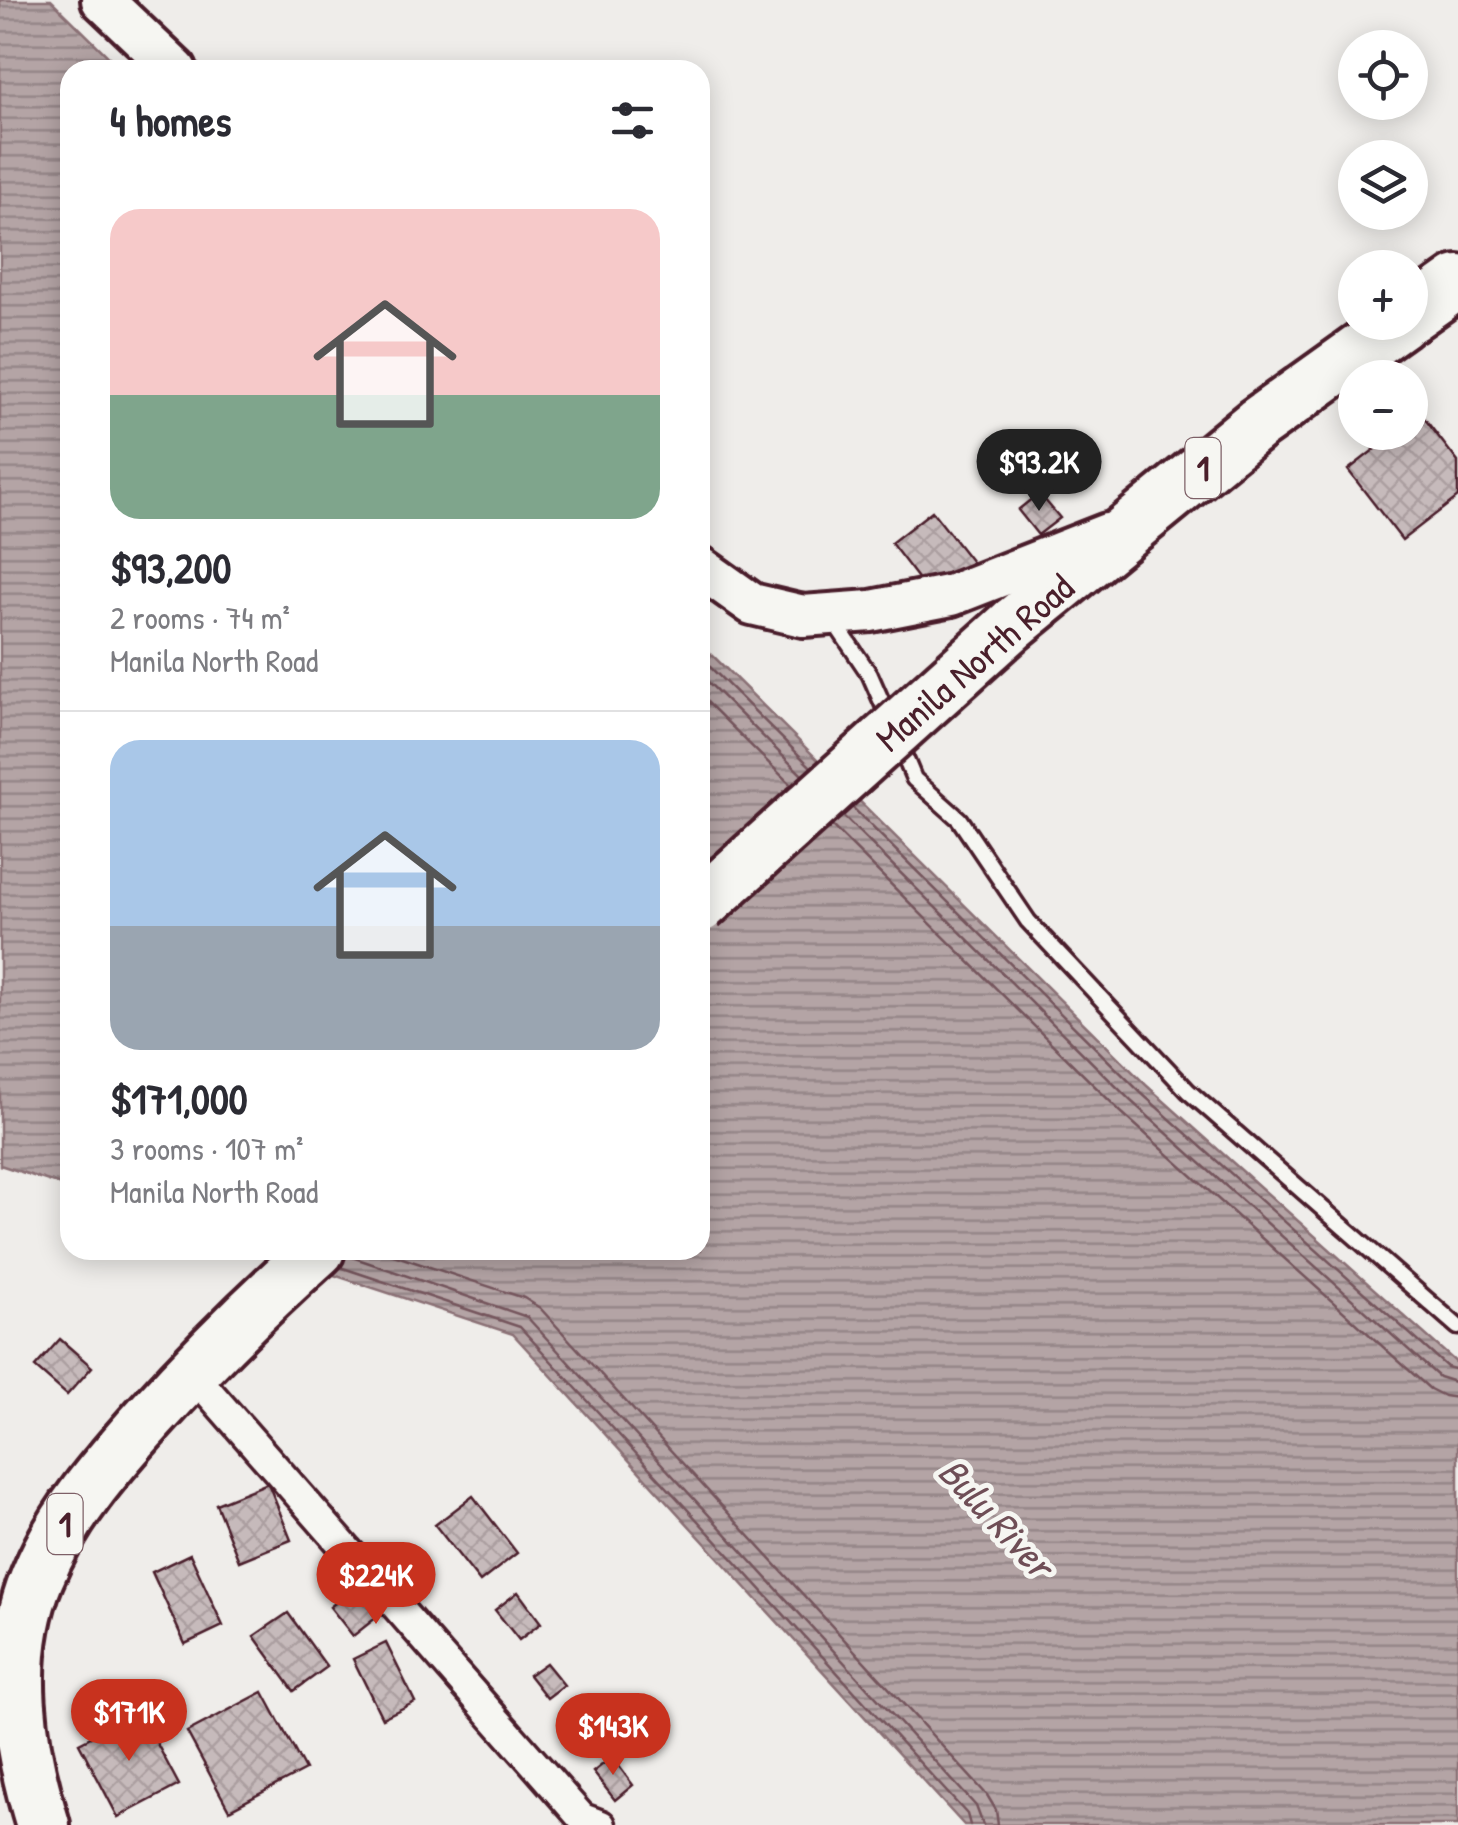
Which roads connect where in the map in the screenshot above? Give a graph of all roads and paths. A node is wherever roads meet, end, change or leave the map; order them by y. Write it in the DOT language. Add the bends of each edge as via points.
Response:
graph roads {
  1 [pos="102,0"];
  2 [pos="165,60"];
  3 [pos="1458,282"];
  4 [pos="1428,303"];
  5 [pos="1375,340"];
  6 [pos="1138,522"];
  7 [pos="710,574"];
  8 [pos="828,614"];
  9 [pos="710,897"];
  10 [pos="306,1260"];
  11 [pos="1458,1326"];
  12 [pos="191,1372"];
  13 [pos="9,1713"];
  14 [pos="43,1825"];
  15 [pos="601,1825"];
  1 -- 2 [label="street"];
  3 -- 4 [label="highway"];
  5 -- 6 [label="highway, Manila North Road / 1" via="1257,424"];
  6 -- 8 [label="street" via="952,595"];
  6 -- 9 [label="highway, Manila North Road / 1, bridge" via="1013,624"];
  7 -- 8 [label="street" via="752,604 803,616"];
  8 -- 11 [label="lane" via="870,675 914,778 959,819 1028,922 1188,1091"];
  10 -- 12 [label="highway, 1"];
  12 -- 13 [label="highway, 1" via="101,1472 62,1528 36,1581"];
  12 -- 15 [label="street" via="582,1818"];
  13 -- 14 [label="highway, 1"];
}
